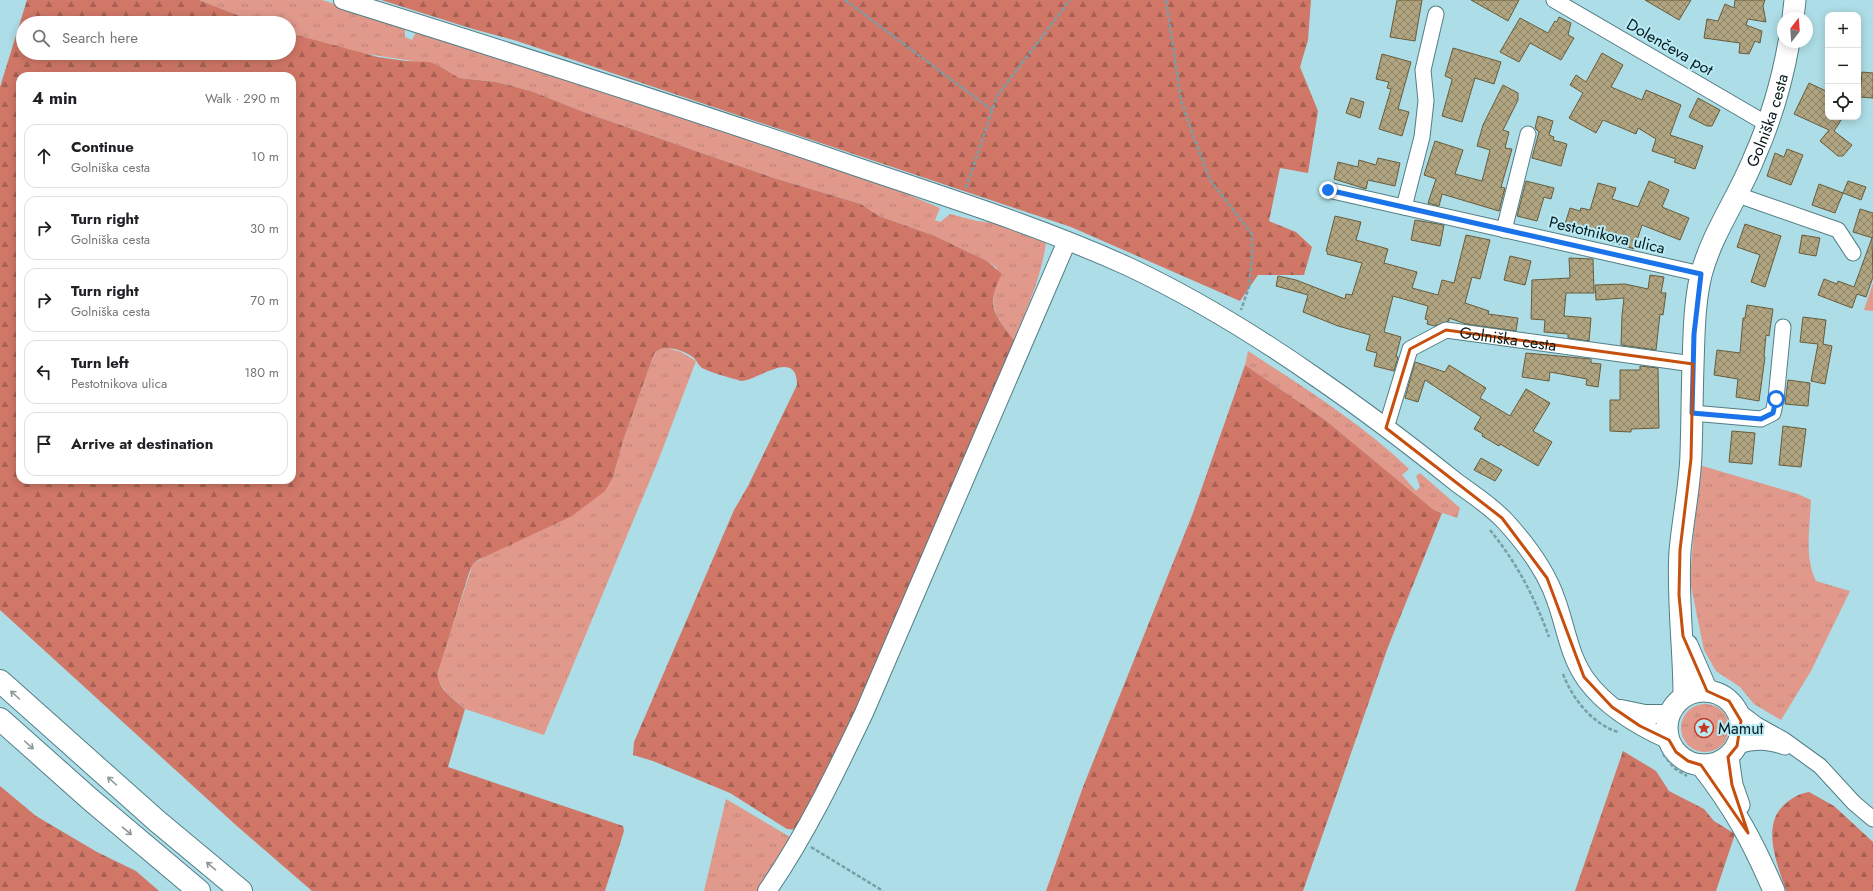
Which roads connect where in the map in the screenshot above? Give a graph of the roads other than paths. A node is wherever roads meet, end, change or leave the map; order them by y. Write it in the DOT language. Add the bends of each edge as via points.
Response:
graph roads {
  1 [pos="343,0"];
  2 [pos="1554,0"];
  3 [pos="1795,0"];
  4 [pos="1794,12"];
  5 [pos="1436,14"];
  6 [pos="1788,48"];
  7 [pos="1767,124"];
  8 [pos="1528,134"];
  9 [pos="1328,190"];
  10 [pos="1735,194"];
  11 [pos="1404,207"];
  12 [pos="1504,230"];
  13 [pos="1067,242"];
  14 [pos="1853,253"];
  15 [pos="1701,274"];
  16 [pos="1783,327"];
  17 [pos="1693,364"];
  18 [pos="1692,413"];
  19 [pos="1386,428"];
  20 [pos="1683,636"];
  21 [pos="0,681"];
  22 [pos="1707,691"];
  23 [pos="1684,696"];
  24 [pos="1612,707"];
  25 [pos="1737,710"];
  26 [pos="1670,714"];
  27 [pos="0,719"];
  28 [pos="1664,745"];
  29 [pos="1732,752"];
  30 [pos="1801,752"];
  31 [pos="1696,772"];
  32 [pos="1873,819"];
  33 [pos="1748,832"];
  34 [pos="199,891"];
  35 [pos="241,891"];
  36 [pos="767,891"];
  37 [pos="1774,891"];
  1 -- 13 [label="street" via="642,94"];
  2 -- 7 [label="street, Dolenčeva pot"];
  3 -- 4 [label="main road"];
  5 -- 11 [label="street" via="1423,70 1426,101 1422,137"];
  6 -- 7 [label="main road, Golniška cesta"];
  7 -- 10 [label="main road, Golniška cesta" via="1754,160"];
  8 -- 12 [label="street"];
  9 -- 11 [label="street, Pestotnikova ulica"];
  10 -- 14 [label="street" via="1838,230"];
  10 -- 15 [label="main road, Golniška cesta" via="1714,238"];
  11 -- 12 [label="street, Pestotnikova ulica"];
  12 -- 15 [label="street, Pestotnikova ulica"];
  13 -- 19 [label="street" via="1127,266 1236,325"];
  13 -- 36 [label="street" via="864,713 798,840"];
  15 -- 17 [label="main road, Golniška cesta"];
  16 -- 18 [label="street" via="1773,413 1761,419"];
  17 -- 18 [label="main road, Golniška cesta"];
  17 -- 19 [label="street, Golniška cesta" via="1446,330 1410,349"];
  18 -- 20 [label="main road, Golniška cesta" via="1691,459 1680,550 1679,595"];
  19 -- 24 [label="street" via="1502,518 1531,552 1547,578 1565,632 1584,677 1598,695"];
  20 -- 22 [label="main road"];
  20 -- 23 [label="main road"];
  35 -- 21 [label="highway, one-way" via="157,821"];
  22 -- 23 [label="main road"];
  22 -- 25 [label="main road" via="1719,694"];
  23 -- 26 [label="main road"];
  24 -- 26 [label="street" via="1645,714"];
  24 -- 28 [label="street"];
  25 -- 29 [label="main road" via="1741,721 1741,734"];
  25 -- 30 [label="street"];
  26 -- 28 [label="main road"];
  27 -- 34 [label="highway, one-way"];
  28 -- 31 [label="main road" via="1688,761"];
  29 -- 30 [label="street" via="1753,742 1770,743"];
  29 -- 31 [label="main road"];
  29 -- 33 [label="main road" via="1732,785"];
  30 -- 32 [label="street" via="1820,766 1854,803"];
  31 -- 33 [label="main road" via="1720,790"];
  33 -- 37 [label="main road"];
}
